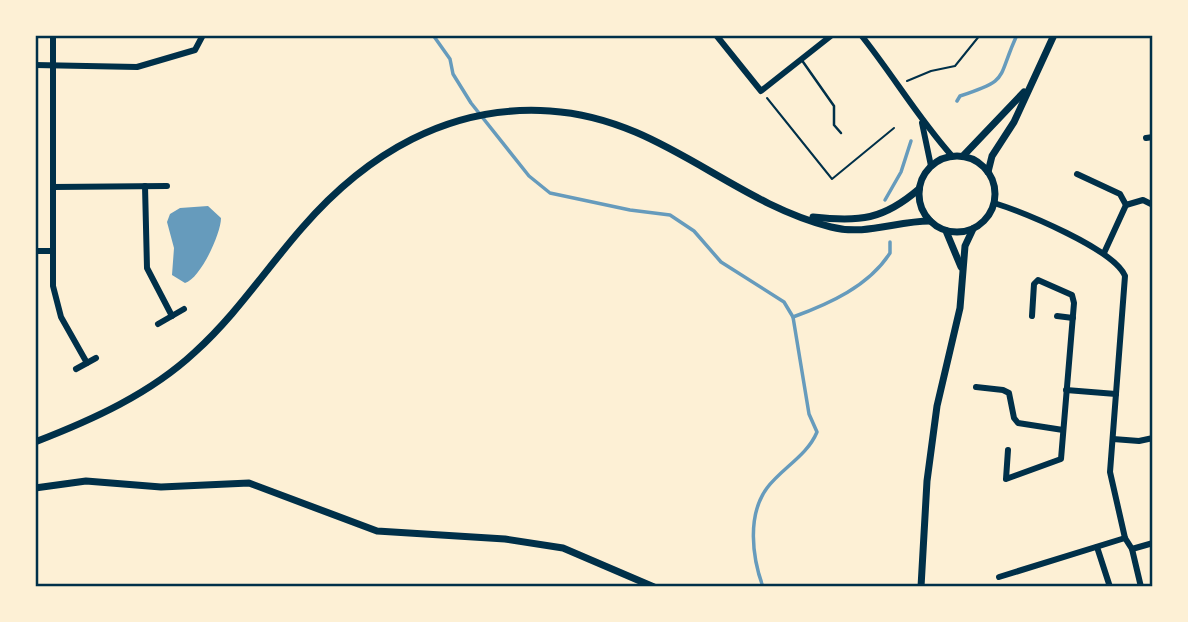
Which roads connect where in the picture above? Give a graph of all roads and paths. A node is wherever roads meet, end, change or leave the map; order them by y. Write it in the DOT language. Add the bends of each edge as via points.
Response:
graph roads {
  1 [pos="53,35"];
  2 [pos="203,35"];
  3 [pos="716,35"];
  4 [pos="832,35"];
  5 [pos="861,35"];
  6 [pos="980,35"];
  7 [pos="1054,35"];
  8 [pos="801,59"];
  9 [pos="35,65"];
  10 [pos="53,65"];
  11 [pos="900,84"];
  12 [pos="1027,89"];
  13 [pos="761,91"];
  14 [pos="921,121"];
  15 [pos="894,128"];
  16 [pos="841,133"];
  17 [pos="952,156"];
  18 [pos="963,156"];
  19 [pos="931,166"];
  20 [pos="988,172"];
  21 [pos="1077,174"];
  22 [pos="145,186"];
  23 [pos="167,186"];
  24 [pos="53,187"];
  25 [pos="919,189"];
  26 [pos="994,203"];
  27 [pos="1126,205"];
  28 [pos="1153,205"];
  29 [pos="802,216"];
  30 [pos="930,221"];
  31 [pos="973,229"];
  32 [pos="947,231"];
  33 [pos="53,250"];
  34 [pos="35,251"];
  35 [pos="1104,253"];
  36 [pos="961,268"];
  37 [pos="184,309"];
  38 [pos="172,316"];
  39 [pos="1032,316"];
  40 [pos="1058,316"];
  41 [pos="1073,317"];
  42 [pos="158,324"];
  43 [pos="96,358"];
  44 [pos="88,363"];
  45 [pos="76,369"];
  46 [pos="976,387"];
  47 [pos="1066,390"];
  48 [pos="1116,394"];
  49 [pos="1063,429"];
  50 [pos="1153,438"];
  51 [pos="1113,439"];
  52 [pos="35,442"];
  53 [pos="1009,450"];
  54 [pos="35,488"];
  55 [pos="1125,538"];
  56 [pos="1153,543"];
  57 [pos="1097,547"];
  58 [pos="1132,549"];
  59 [pos="999,577"];
  60 [pos="654,587"];
  61 [pos="921,587"];
  62 [pos="1110,587"];
  63 [pos="1142,587"];
  1 -- 10 [label="street"];
  2 -- 10 [label="street" via="195,50 137,67"];
  3 -- 13 [label="street"];
  4 -- 8 [label="street"];
  5 -- 11 [label="street"];
  6 -- 11 [label="path" via="955,66"];
  7 -- 12 [label="street"];
  8 -- 13 [label="street"];
  8 -- 16 [label="lane" via="834,106 834,125"];
  9 -- 10 [label="street"];
  10 -- 24 [label="street"];
  11 -- 14 [label="street"];
  12 -- 18 [label="street"];
  12 -- 20 [label="street"];
  13 -- 15 [label="path" via="832,179"];
  14 -- 17 [label="street"];
  14 -- 19 [label="street"];
  17 -- 18 [label="street"];
  17 -- 19 [label="street"];
  18 -- 20 [label="street"];
  19 -- 25 [label="street"];
  20 -- 26 [label="street"];
  21 -- 27 [label="street" via="1120,194"];
  22 -- 23 [label="street"];
  22 -- 24 [label="street"];
  22 -- 38 [label="street" via="146,268"];
  24 -- 33 [label="street"];
  25 -- 29 [label="street" via="897,208 871,218"];
  25 -- 30 [label="street" via="921,208"];
  26 -- 31 [label="street"];
  26 -- 35 [label="street"];
  27 -- 28 [label="street" via="1143,200"];
  27 -- 35 [label="street"];
  29 -- 30 [label="street" via="849,230"];
  29 -- 52 [label="street" via="611,121 550,111 459,119 407,140 345,183 194,353 134,396"];
  30 -- 32 [label="street"];
  31 -- 32 [label="street"];
  31 -- 36 [label="street"];
  32 -- 36 [label="street"];
  33 -- 34 [label="street"];
  33 -- 44 [label="street" via="56,303"];
  35 -- 48 [label="street" via="1121,266 1126,285"];
  36 -- 61 [label="street" via="960,308 937,406 926,481"];
  37 -- 38 [label="street"];
  38 -- 42 [label="street"];
  39 -- 41 [label="street" via="1038,280 1072,295"];
  40 -- 41 [label="street"];
  41 -- 47 [label="street"];
  43 -- 44 [label="street"];
  44 -- 45 [label="street"];
  46 -- 49 [label="street" via="1009,393 1018,423"];
  47 -- 48 [label="street"];
  47 -- 49 [label="street"];
  48 -- 51 [label="street"];
  49 -- 53 [label="street" via="1060,459 1006,478"];
  50 -- 51 [label="street"];
  51 -- 55 [label="street" via="1111,483"];
  54 -- 60 [label="street" via="86,481 161,487 249,483 377,531 505,539 562,548"];
  55 -- 57 [label="street"];
  55 -- 58 [label="street"];
  56 -- 58 [label="street"];
  57 -- 59 [label="street"];
  57 -- 62 [label="street"];
  58 -- 63 [label="street"];
}
